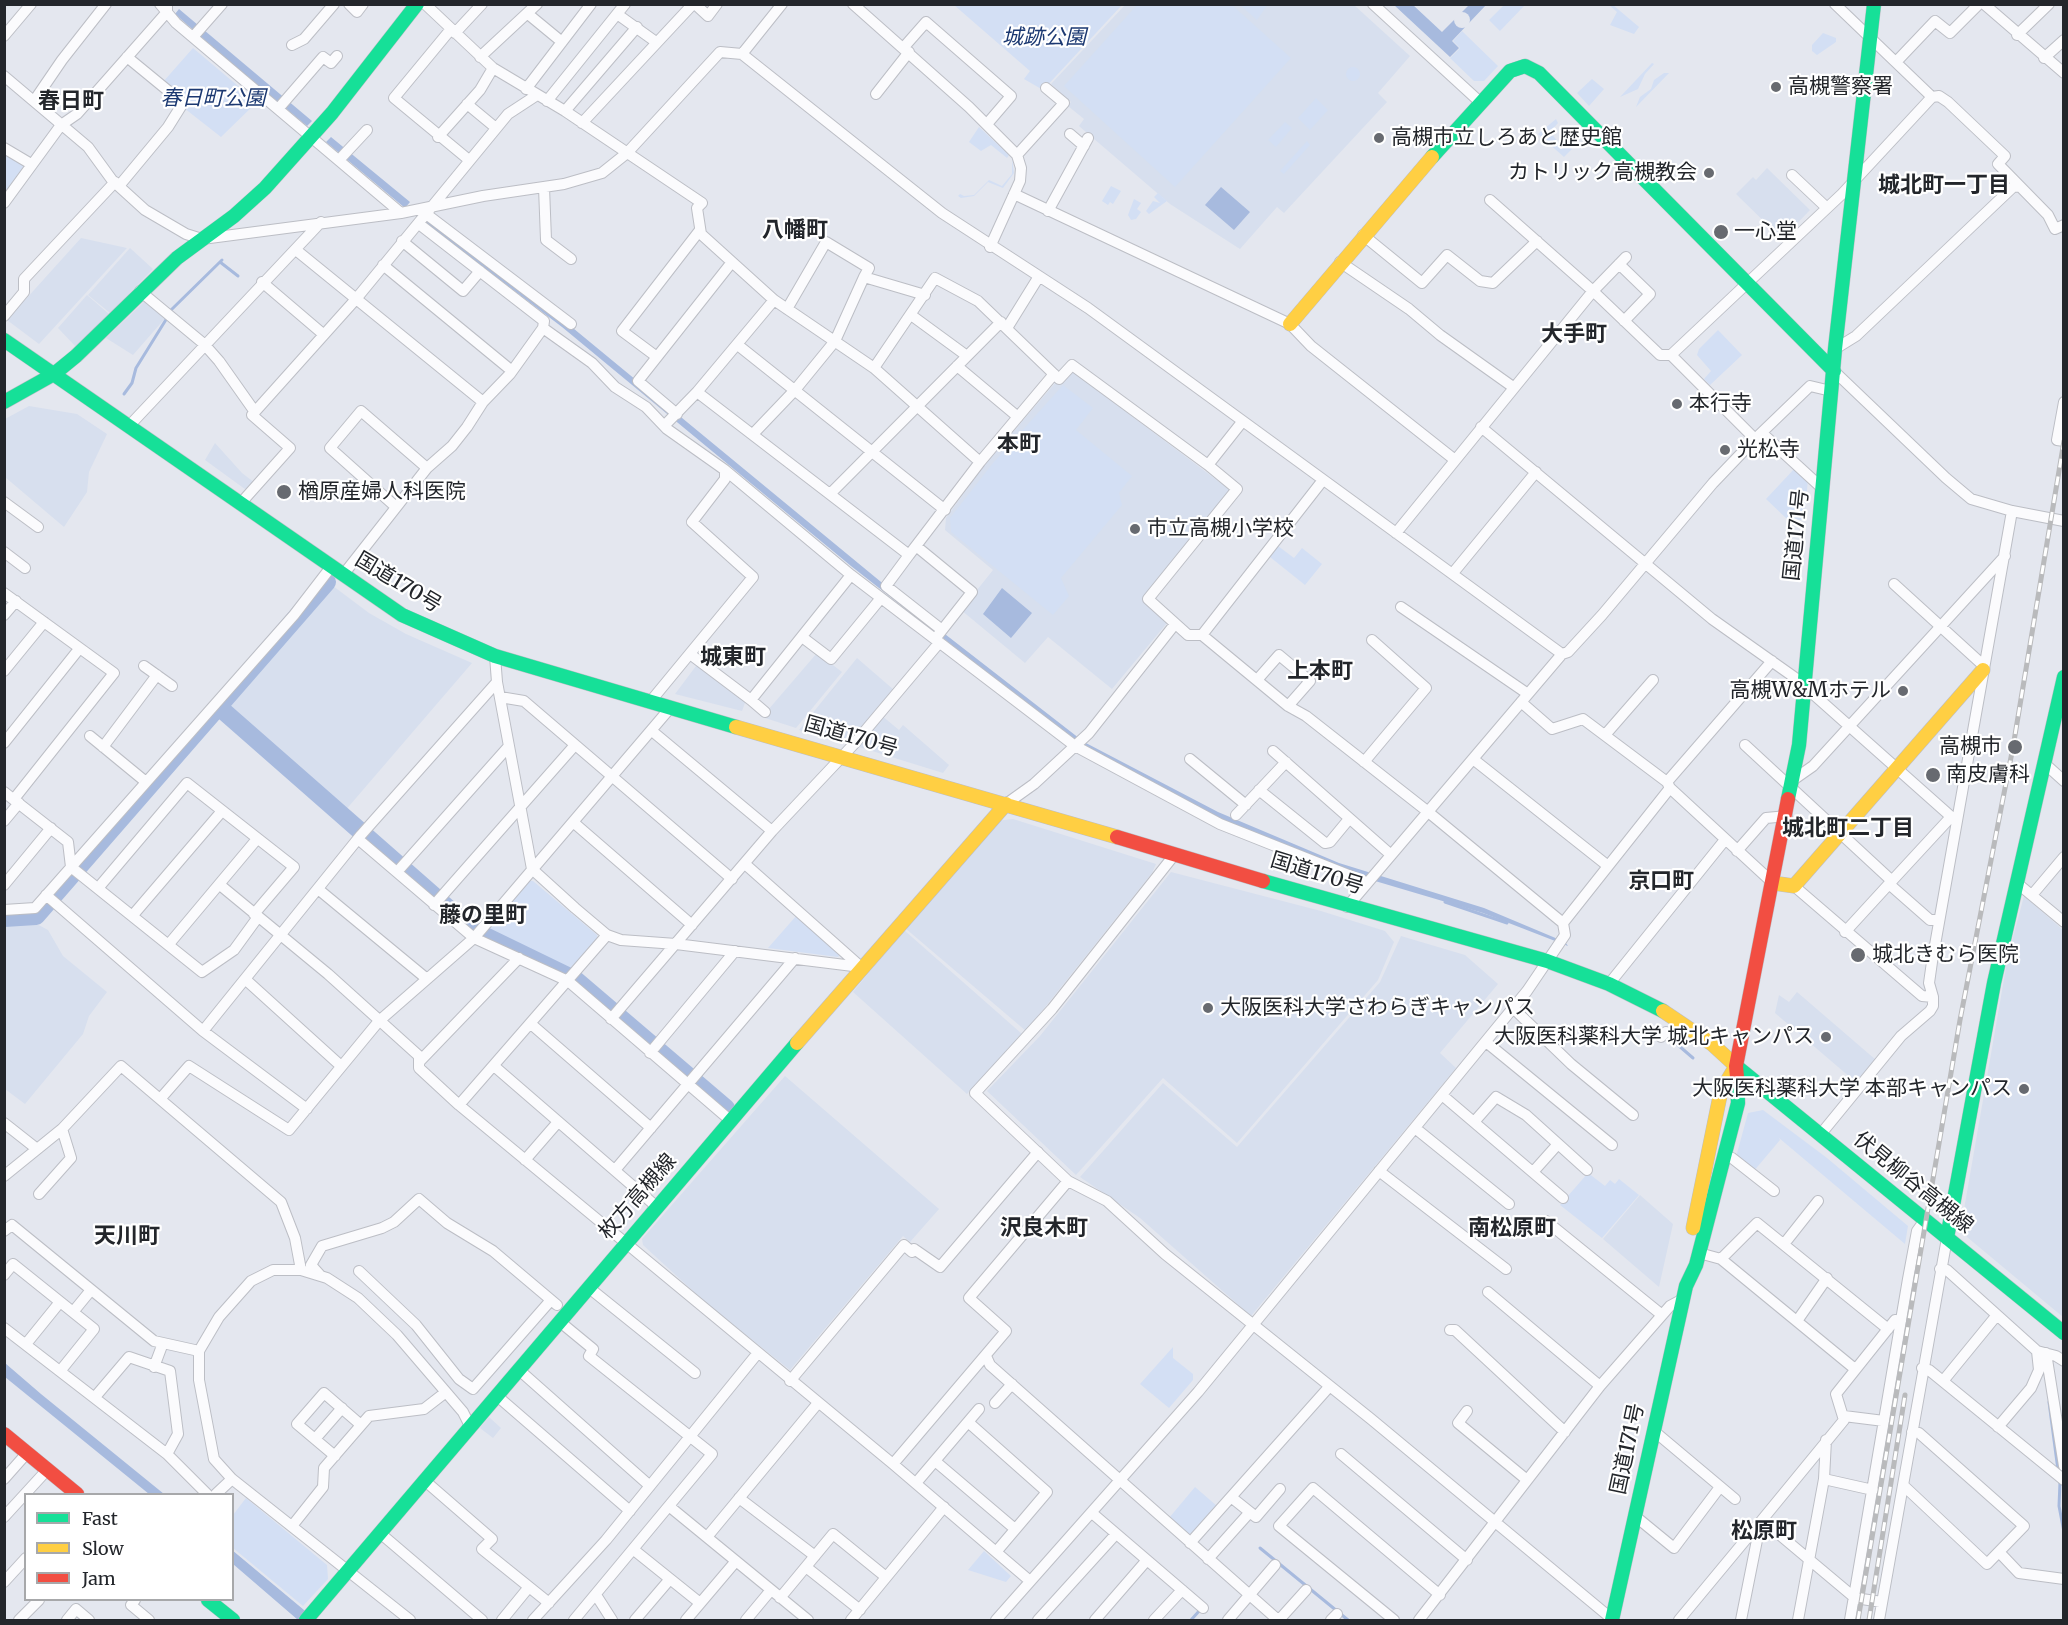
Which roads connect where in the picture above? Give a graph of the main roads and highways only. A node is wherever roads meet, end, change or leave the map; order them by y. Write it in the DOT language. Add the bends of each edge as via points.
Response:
graph roads {
  1 [pos="417,4"];
  2 [pos="1874,4"];
  3 [pos="1290,324"];
  4 [pos="4,340"];
  5 [pos="1834,371"];
  6 [pos="54,374"];
  7 [pos="4,402"];
  8 [pos="1983,668"];
  9 [pos="2064,677"];
  10 [pos="2061,706"];
  11 [pos="1006,804"];
  12 [pos="1773,883"];
  13 [pos="1736,1066"];
  14 [pos="1947,1238"];
  15 [pos="1685,1293"];
  16 [pos="2064,1333"];
  17 [pos="4,1434"];
  18 [pos="76,1493"];
  19 [pos="210,1601"];
  20 [pos="313,1617"];
  21 [pos="233,1620"];
  22 [pos="1613,1620"];
  1 -- 6 [label="main road" via="312,137 265,188 140,291"];
  2 -- 5 [label="main road, 国道171号"];
  3 -- 5 [label="main road" via="1481,103 1514,68 1525,66 1535,69"];
  4 -- 6 [label="main road, 国道170号"];
  5 -- 12 [label="main road, 国道171号" via="1804,687 1787,816"];
  6 -- 7 [label="main road"];
  6 -- 11 [label="main road, 国道170号" via="402,615 495,656"];
  8 -- 12 [label="main road" via="1794,886"];
  9 -- 10 [label="main road"];
  10 -- 14 [label="main road" via="2044,763 1994,983"];
  11 -- 13 [label="main road, 国道170号" via="1347,907 1547,961 1649,1002 1712,1044"];
  11 -- 20 [label="main road, 枚方高槻線" via="861,967 518,1369 347,1571"];
  12 -- 13 [label="main road, 国道171号"];
  13 -- 14 [label="main road, 伏見柳谷高槻線"];
  13 -- 15 [label="main road, 国道171号" via="1738,1103"];
  13 -- 15 [label="main road, 国道171号" via="1718,1102 1688,1254"];
  14 -- 16 [label="main road, 伏見柳谷高槻線"];
  15 -- 22 [label="main road, 国道171号"];
  17 -- 18 [label="main road"];
  19 -- 21 [label="main road"];
}
